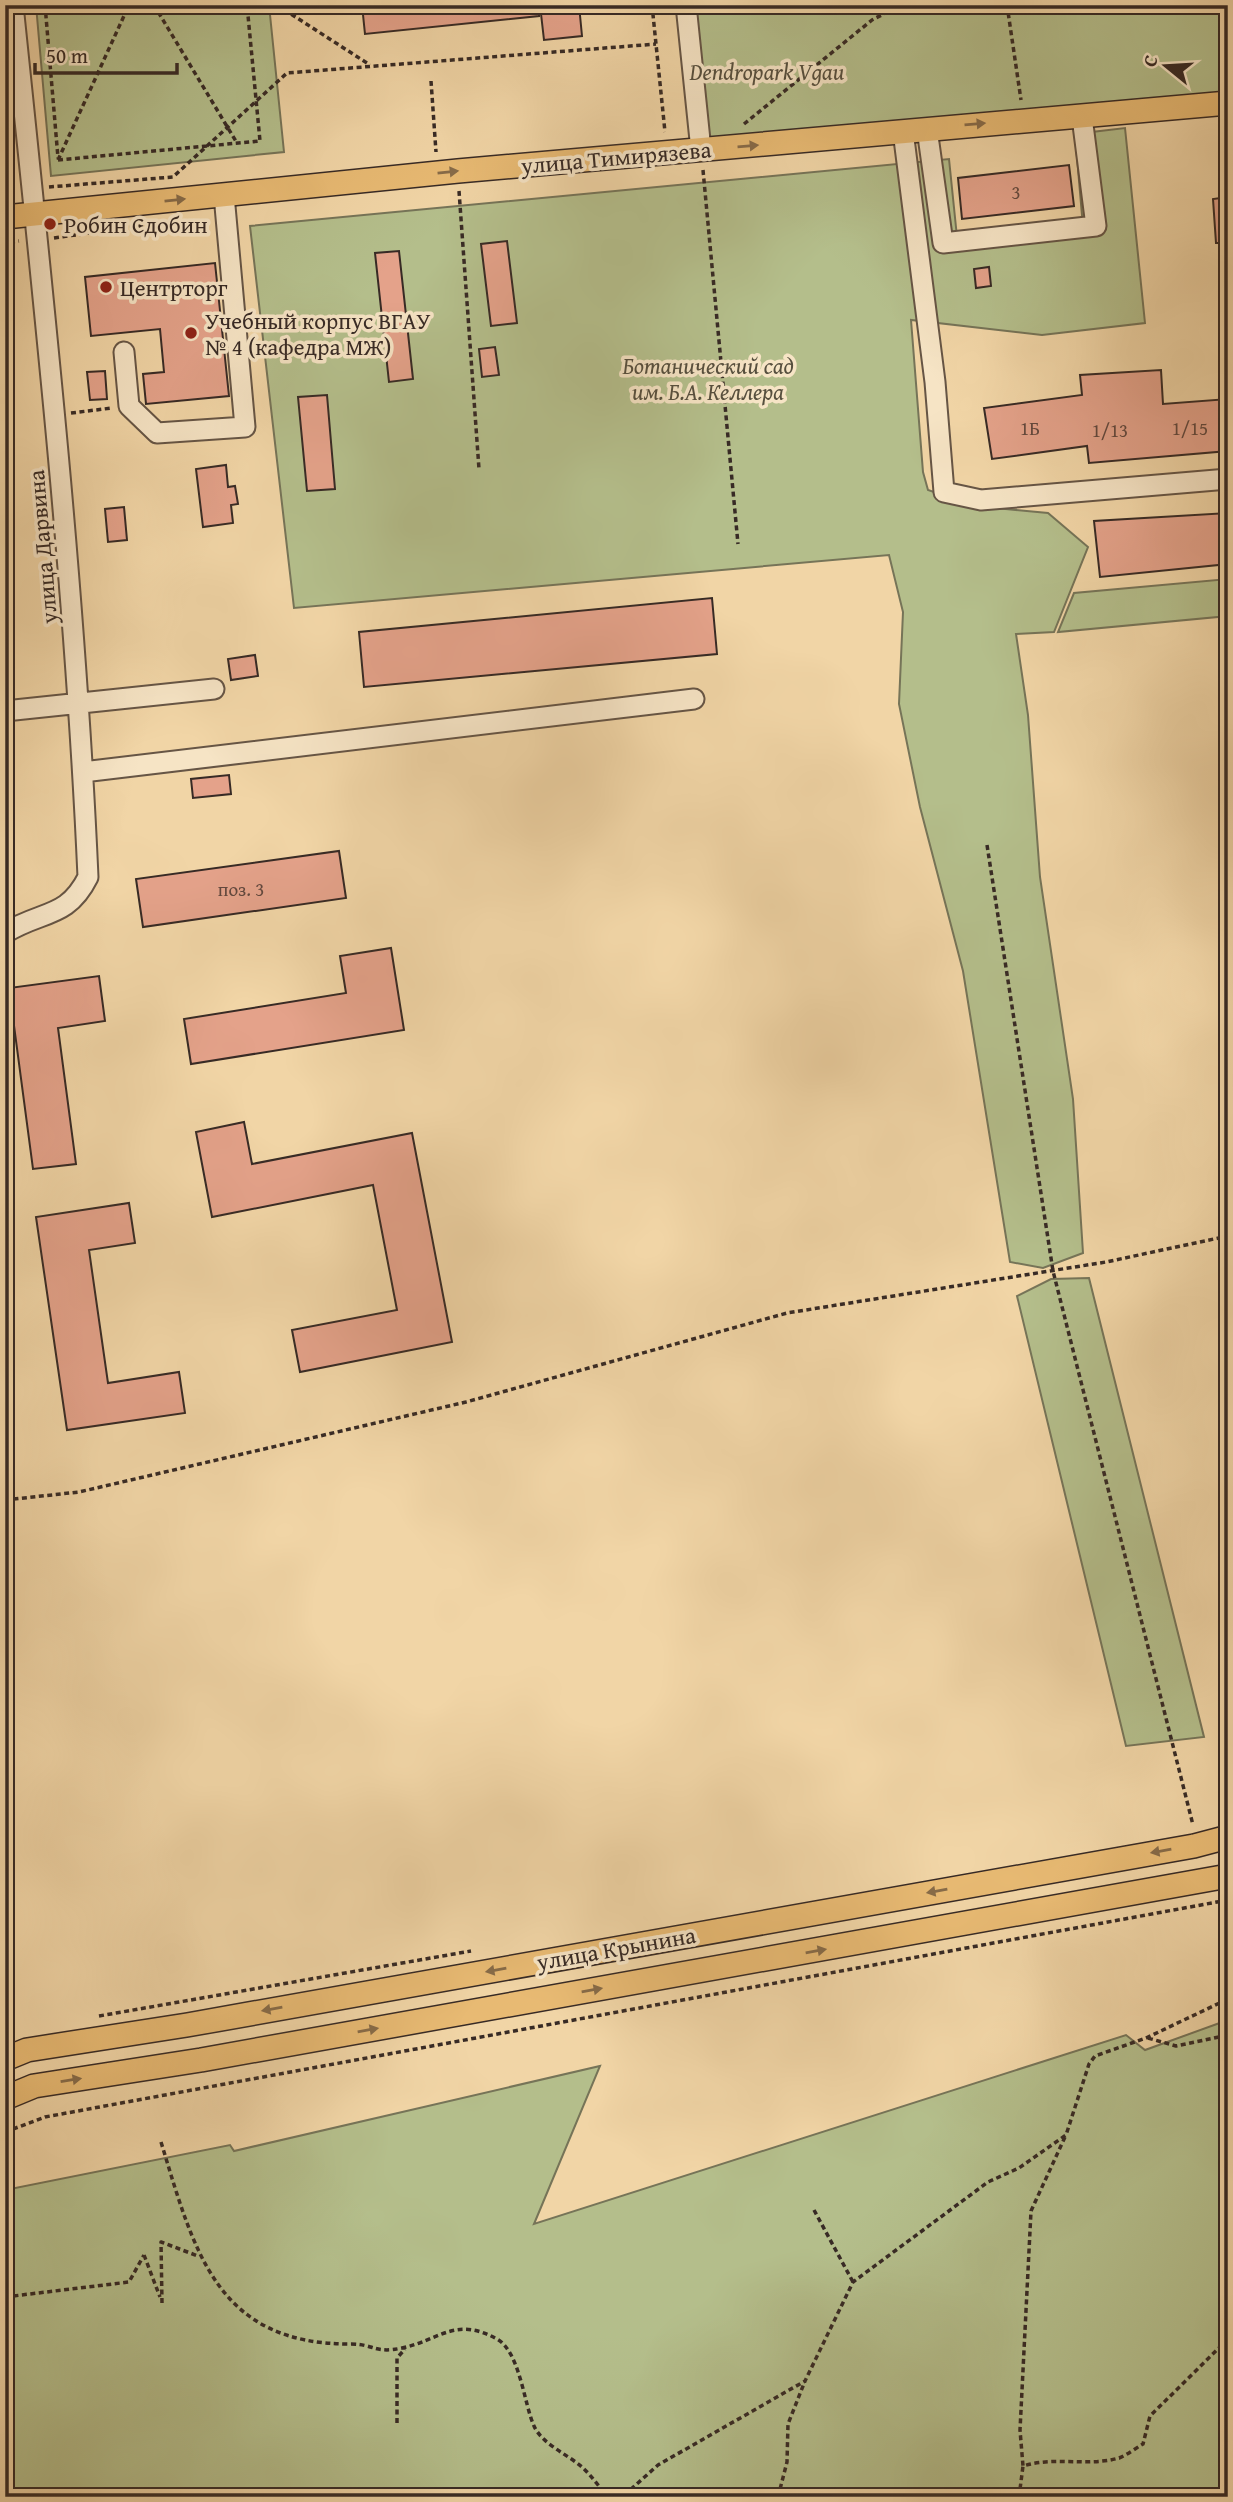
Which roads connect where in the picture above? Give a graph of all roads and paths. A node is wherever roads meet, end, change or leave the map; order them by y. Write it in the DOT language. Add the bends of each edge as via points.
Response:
graph roads {
  1 [pos="13,5"];
  2 [pos="46,5"];
  3 [pos="129,5"];
  4 [pos="154,5"];
  5 [pos="247,5"];
  6 [pos="277,5"];
  7 [pos="652,5"];
  8 [pos="686,5"];
  9 [pos="901,5"];
  10 [pos="1007,5"];
  11 [pos="656,44"];
  12 [pos="371,66"];
  13 [pos="431,81"];
  14 [pos="256,102"];
  15 [pos="1228,103"];
  16 [pos="1082,117"];
  17 [pos="1023,120"];
  18 [pos="228,128"];
  19 [pos="928,129"];
  20 [pos="903,131"];
  21 [pos="237,143"];
  22 [pos="666,143"];
  23 [pos="207,146"];
  24 [pos="707,150"];
  25 [pos="5,157"];
  26 [pos="58,160"];
  27 [pos="437,161"];
  28 [pos="458,171"];
  29 [pos="32,188"];
  30 [pos="7,190"];
  31 [pos="224,195"];
  32 [pos="34,214"];
  33 [pos="5,217"];
  34 [pos="124,352"];
  35 [pos="129,407"];
  36 [pos="55,415"];
  37 [pos="479,469"];
  38 [pos="1228,479"];
  39 [pos="738,544"];
  40 [pos="214,689"];
  41 [pos="694,699"];
  42 [pos="80,704"];
  43 [pos="5,711"];
  44 [pos="83,772"];
  45 [pos="987,845"];
  46 [pos="5,933"];
  47 [pos="1228,1236"];
  48 [pos="1053,1271"];
  49 [pos="5,1469"];
  50 [pos="7,1500"];
  51 [pos="1193,1826"];
  52 [pos="1228,1837"];
  53 [pos="1228,1876"];
  54 [pos="1228,1900"];
  55 [pos="1228,1999"];
  56 [pos="1228,2035"];
  57 [pos="1146,2038"];
  58 [pos="5,2059"];
  59 [pos="5,2098"];
  60 [pos="5,2132"];
  61 [pos="1066,2135"];
  62 [pos="161,2142"];
  63 [pos="814,2210"];
  64 [pos="199,2257"];
  65 [pos="853,2282"];
  66 [pos="5,2297"];
  67 [pos="1228,2339"];
  68 [pos="407,2347"];
  69 [pos="805,2381"];
  70 [pos="397,2423"];
  71 [pos="1023,2466"];
  72 [pos="608,2496"];
  73 [pos="778,2497"];
  74 [pos="1019,2497"];
  1 -- 29 [label="street, улица Дарвина"];
  2 -- 26 [label="path"];
  3 -- 26 [label="path"];
  4 -- 18 [label="path"];
  5 -- 14 [label="path"];
  6 -- 12 [label="path"];
  7 -- 11 [label="path"];
  8 -- 24 [label="street"];
  9 -- 24 [label="path" via="872,20"];
  10 -- 17 [label="path"];
  11 -- 12 [label="path"];
  11 -- 22 [label="path"];
  12 -- 14 [label="path" via="287,73"];
  13 -- 27 [label="path"];
  14 -- 18 [label="path"];
  14 -- 21 [label="path" via="260,141"];
  15 -- 16 [label="main road, улица Тимирязева"];
  16 -- 17 [label="main road, улица Тимирязева"];
  16 -- 19 [label="street" via="1096,226 943,243"];
  19 -- 17 [label="main road, улица Тимирязева, one-way"];
  18 -- 21 [label="path"];
  18 -- 23 [label="path"];
  19 -- 20 [label="main road, улица Тимирязева"];
  24 -- 20 [label="main road, улица Тимирязева, one-way"];
  20 -- 38 [label="street" via="944,492 981,500"];
  21 -- 23 [label="path"];
  23 -- 26 [label="path"];
  23 -- 29 [label="path" via="173,177"];
  24 -- 28 [label="main road, улица Тимирязева"];
  24 -- 39 [label="path"];
  25 -- 30 [label="path"];
  31 -- 28 [label="main road, улица Тимирязева, one-way"];
  28 -- 37 [label="path"];
  29 -- 30 [label="path"];
  29 -- 32 [label="street, улица Дарвина"];
  32 -- 31 [label="main road, улица Тимирязева, one-way"];
  31 -- 35 [label="street" via="245,427 157,433"];
  32 -- 33 [label="main road, улица Тимирязева"];
  32 -- 36 [label="street, улица Дарвина"];
  34 -- 35 [label="street"];
  35 -- 36 [label="path"];
  36 -- 42 [label="street, улица Дарвина"];
  40 -- 42 [label="street"];
  41 -- 44 [label="street"];
  42 -- 43 [label="street"];
  42 -- 44 [label="street, улица Дарвина"];
  44 -- 46 [label="street, улица Дарвина" via="88,877 78,897 67,906"];
  45 -- 48 [label="path"];
  47 -- 48 [label="path"];
  48 -- 50 [label="path" via="788,1313 466,1402 79,1492"];
  48 -- 51 [label="path"];
  49 -- 50 [label="path"];
  52 -- 58 [label="main road, улица Крынина, one-way" via="27,2050"];
  59 -- 53 [label="main road, улица Крынина, one-way" via="34,2086"];
  54 -- 60 [label="path" via="46,2117"];
  55 -- 57 [label="path"];
  56 -- 57 [label="path" via="1176,2046"];
  57 -- 61 [label="path" via="1095,2056 1088,2064"];
  61 -- 65 [label="path" via="1019,2168 988,2182"];
  61 -- 71 [label="path" via="1031,2211 1020,2430"];
  62 -- 64 [label="path"];
  63 -- 65 [label="path"];
  64 -- 66 [label="path" via="161,2242 162,2303 144,2255 129,2282"];
  64 -- 68 [label="path" via="212,2280 235,2304 272,2332 295,2340 361,2344 382,2352"];
  65 -- 69 [label="path"];
  67 -- 71 [label="path" via="1150,2416 1143,2444 1120,2458 1042,2460"];
  68 -- 70 [label="path" via="397,2358"];
  68 -- 72 [label="path" via="439,2332 466,2329 501,2341 513,2361 535,2428"];
  69 -- 72 [label="path" via="659,2465 629,2491"];
  69 -- 73 [label="path" via="788,2424 787,2462"];
  71 -- 74 [label="path"];
}
